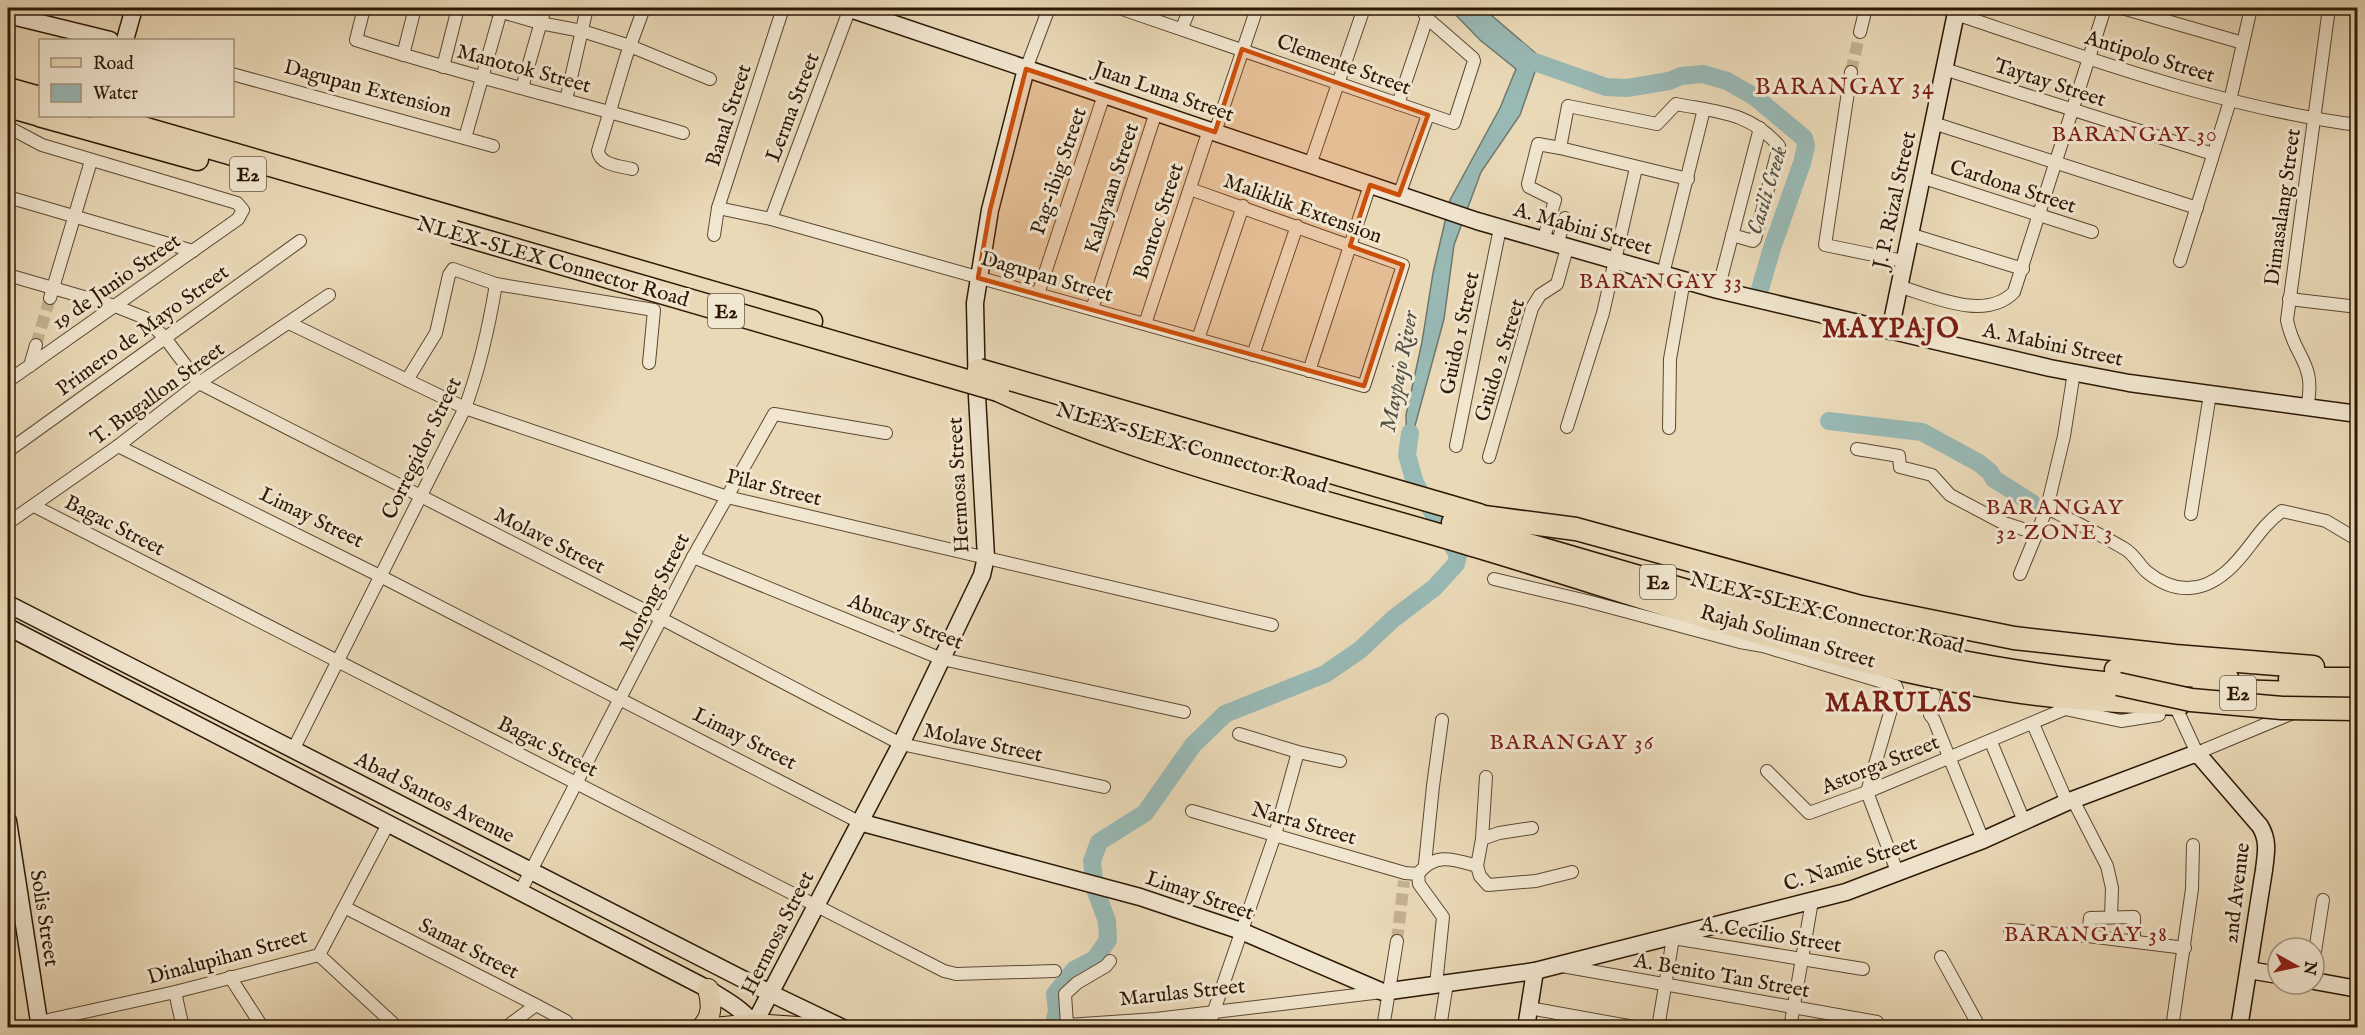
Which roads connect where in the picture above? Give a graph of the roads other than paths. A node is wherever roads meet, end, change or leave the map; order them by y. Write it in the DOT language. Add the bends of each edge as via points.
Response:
graph roads {
  1 [pos="134,8"];
  2 [pos="364,8"];
  3 [pos="415,8"];
  4 [pos="458,8"];
  5 [pos="488,8"];
  6 [pos="545,8"];
  7 [pos="587,8"];
  8 [pos="644,8"];
  9 [pos="783,8"];
  10 [pos="849,8"];
  11 [pos="1049,8"];
  12 [pos="1125,8"];
  13 [pos="1190,8"];
  14 [pos="1257,8"];
  15 [pos="1364,8"];
  16 [pos="1866,8"];
  17 [pos="2105,8"];
  18 [pos="2122,8"];
  19 [pos="2251,8"];
  20 [pos="2329,8"];
  21 [pos="501,11"];
  22 [pos="1957,11"];
  23 [pos="1424,13"];
  24 [pos="8,15"];
  25 [pos="540,22"];
  26 [pos="1182,28"];
  27 [pos="582,31"];
  28 [pos="1860,32"];
  29 [pos="106,39"];
  30 [pos="125,39"];
  31 [pos="2243,43"];
  32 [pos="630,46"];
  33 [pos="1242,49"];
  34 [pos="403,55"];
  35 [pos="2088,58"];
  36 [pos="443,67"];
  37 [pos="1026,69"];
  38 [pos="1944,69"];
  39 [pos="1851,72"];
  40 [pos="234,75"];
  41 [pos="481,77"];
  42 [pos="710,79"];
  43 [pos="1336,83"];
  44 [pos="522,88"];
  45 [pos="8,89"];
  46 [pos="1104,95"];
  47 [pos="39,98"];
  48 [pos="566,100"];
  49 [pos="2230,101"];
  50 [pos="1398,104"];
  51 [pos="8,106"];
  52 [pos="1704,109"];
  53 [pos="2073,110"];
  54 [pos="609,111"];
  55 [pos="1156,112"];
  56 [pos="39,114"];
  57 [pos="1428,115"];
  58 [pos="48,117"];
  59 [pos="104,117"];
  60 [pos="2314,118"];
  61 [pos="2357,122"];
  62 [pos="1933,123"];
  63 [pos="8,127"];
  64 [pos="1760,128"];
  65 [pos="1212,131"];
  66 [pos="683,133"];
  67 [pos="465,138"];
  68 [pos="492,146"];
  69 [pos="1560,148"];
  70 [pos="2213,154"];
  71 [pos="91,161"];
  72 [pos="2057,164"];
  73 [pos="1310,165"];
  74 [pos="1636,168"];
  75 [pos="632,169"];
  76 [pos="1921,177"];
  77 [pos="1688,179"];
  78 [pos="1370,185"];
  79 [pos="1190,189"];
  80 [pos="1399,195"];
  81 [pos="8,197"];
  82 [pos="1243,206"];
  83 [pos="718,208"];
  84 [pos="2197,208"];
  85 [pos="2039,214"];
  86 [pos="74,217"];
  87 [pos="1466,217"];
  88 [pos="1565,218"];
  89 [pos="771,219"];
  90 [pos="1297,226"];
  91 [pos="1500,228"];
  92 [pos="2092,232"];
  93 [pos="1909,234"];
  94 [pos="714,235"];
  95 [pos="1732,235"];
  96 [pos="300,241"];
  97 [pos="1556,245"];
  98 [pos="1350,246"];
  99 [pos="193,251"];
  100 [pos="1614,261"];
  101 [pos="1903,261"];
  102 [pos="2180,261"];
  103 [pos="2023,269"];
  104 [pos="1663,274"];
  105 [pos="8,275"];
  106 [pos="978,278"];
  107 [pos="1684,280"];
  108 [pos="496,284"];
  109 [pos="1898,286"];
  110 [pos="1718,290"];
  111 [pos="52,293"];
  112 [pos="1038,294"];
  113 [pos="329,295"];
  114 [pos="2289,299"];
  115 [pos="115,306"];
  116 [pos="2358,307"];
  117 [pos="1092,309"];
  118 [pos="289,323"];
  119 [pos="1145,324"];
  120 [pos="1890,331"];
  121 [pos="165,338"];
  122 [pos="1198,339"];
  123 [pos="36,345"];
  124 [pos="1253,355"];
  125 [pos="649,363"];
  126 [pos="30,366"];
  127 [pos="1309,371"];
  128 [pos="2074,372"];
  129 [pos="408,380"];
  130 [pos="8,381"];
  131 [pos="199,383"];
  132 [pos="1364,386"];
  133 [pos="998,390"];
  134 [pos="2210,394"];
  135 [pos="465,408"];
  136 [pos="2307,408"];
  137 [pos="2358,414"];
  138 [pos="1567,427"];
  139 [pos="1669,428"];
  140 [pos="886,433"];
  141 [pos="1456,446"];
  142 [pos="118,447"];
  143 [pos="1857,449"];
  144 [pos="8,451"];
  145 [pos="1489,457"];
  146 [pos="420,496"];
  147 [pos="727,497"];
  148 [pos="34,506"];
  149 [pos="2047,508"];
  150 [pos="2191,514"];
  151 [pos="1484,517"];
  152 [pos="8,523"];
  153 [pos="2035,533"];
  154 [pos="2358,540"];
  155 [pos="693,557"];
  156 [pos="986,557"];
  157 [pos="2020,574"];
  158 [pos="380,576"];
  159 [pos="1494,579"];
  160 [pos="8,604"];
  161 [pos="662,619"];
  162 [pos="1272,625"];
  163 [pos="8,627"];
  164 [pos="8,640"];
  165 [pos="36,643"];
  166 [pos="942,659"];
  167 [pos="338,662"];
  168 [pos="2358,667"];
  169 [pos="2173,675"];
  170 [pos="2358,679"];
  171 [pos="2118,684"];
  172 [pos="1934,695"];
  173 [pos="2358,695"];
  174 [pos="620,699"];
  175 [pos="2358,700"];
  176 [pos="2358,708"];
  177 [pos="1184,712"];
  178 [pos="2178,712"];
  179 [pos="2159,715"];
  180 [pos="2358,717"];
  181 [pos="1442,720"];
  182 [pos="2033,724"];
  183 [pos="1239,734"];
  184 [pos="1990,742"];
  185 [pos="901,744"];
  186 [pos="293,750"];
  187 [pos="1298,752"];
  188 [pos="2196,753"];
  189 [pos="1948,758"];
  190 [pos="1340,761"];
  191 [pos="1767,771"];
  192 [pos="1486,777"];
  193 [pos="577,782"];
  194 [pos="1104,787"];
  195 [pos="1867,792"];
  196 [pos="2070,801"];
  197 [pos="1192,811"];
  198 [pos="8,821"];
  199 [pos="2024,821"];
  200 [pos="859,822"];
  201 [pos="388,824"];
  202 [pos="1532,828"];
  203 [pos="1275,836"];
  204 [pos="1482,839"];
  205 [pos="1983,840"];
  206 [pos="2193,845"];
  207 [pos="1477,866"];
  208 [pos="531,871"];
  209 [pos="1413,873"];
  210 [pos="1572,873"];
  211 [pos="1898,874"];
  212 [pos="520,892"];
  213 [pos="2322,900"];
  214 [pos="1812,901"];
  215 [pos="816,906"];
  216 [pos="346,908"];
  217 [pos="2111,917"];
  218 [pos="2010,930"];
  219 [pos="1240,932"];
  220 [pos="2088,936"];
  221 [pos="2317,936"];
  222 [pos="1673,938"];
  223 [pos="1397,941"];
  224 [pos="2134,941"];
  225 [pos="2185,948"];
  226 [pos="319,955"];
  227 [pos="1941,957"];
  228 [pos="1802,959"];
  229 [pos="1110,961"];
  230 [pos="1560,966"];
  231 [pos="1863,969"];
  232 [pos="2249,970"];
  233 [pos="1055,971"];
  234 [pos="1535,971"];
  235 [pos="2266,973"];
  236 [pos="230,977"];
  237 [pos="2326,983"];
  238 [pos="1441,984"];
  239 [pos="1665,984"];
  240 [pos="708,989"];
  241 [pos="2358,989"];
  242 [pos="1386,991"];
  243 [pos="175,992"];
  244 [pos="772,994"];
  245 [pos="536,1005"];
  246 [pos="1794,1007"];
  247 [pos="1529,1008"];
  248 [pos="1213,1011"];
  249 [pos="1877,1022"];
  250 [pos="39,1025"];
  251 [pos="755,1026"];
  252 [pos="183,1028"];
  253 [pos="263,1028"];
  254 [pos="398,1028"];
  255 [pos="505,1028"];
  256 [pos="571,1028"];
  257 [pos="701,1028"];
  258 [pos="714,1028"];
  259 [pos="812,1028"];
  260 [pos="843,1028"];
  261 [pos="1208,1028"];
  262 [pos="1383,1028"];
  263 [pos="1440,1028"];
  264 [pos="1526,1028"];
  265 [pos="1640,1028"];
  266 [pos="1658,1028"];
  267 [pos="1790,1028"];
  268 [pos="1980,1028"];
  269 [pos="2172,1028"];
  270 [pos="2239,1028"];
  1 -- 30 [label="street"];
  2 -- 34 [label="street, Manotok Street" via="356,40"];
  3 -- 34 [label="street"];
  4 -- 36 [label="street"];
  5 -- 21 [label="street"];
  6 -- 25 [label="street"];
  7 -- 27 [label="street"];
  8 -- 32 [label="street"];
  9 -- 83 [label="street, Banal Street"];
  10 -- 37 [label="street, Juan Luna Street"];
  10 -- 89 [label="street, Lerma Street"];
  11 -- 37 [label="street, Hermosa Street"];
  12 -- 26 [label="street, Clemente Street"];
  13 -- 26 [label="street"];
  14 -- 33 [label="street, Bontoc Street"];
  15 -- 43 [label="street"];
  16 -- 28 [label="street"];
  17 -- 35 [label="street"];
  18 -- 31 [label="street"];
  19 -- 31 [label="street"];
  20 -- 60 [label="street, Dimasalang Street"];
  21 -- 25 [label="street"];
  21 -- 41 [label="street"];
  22 -- 35 [label="street, Antipolo Street"];
  22 -- 38 [label="street, J. P. Rizal Street"];
  23 -- 50 [label="street"];
  23 -- 57 [label="street, Clemente Street" via="1474,62 1454,123"];
  24 -- 29 [label="street"];
  25 -- 27 [label="street"];
  25 -- 44 [label="street"];
  26 -- 33 [label="street, Clemente Street"];
  27 -- 32 [label="street"];
  27 -- 48 [label="street"];
  31 -- 49 [label="street"];
  32 -- 42 [label="street"];
  32 -- 54 [label="street"];
  33 -- 43 [label="street, Clemente Street"];
  33 -- 65 [label="street, Bontoc Street"];
  34 -- 36 [label="street, Manotok Street"];
  35 -- 49 [label="street, Antipolo Street"];
  35 -- 53 [label="street"];
  36 -- 41 [label="street, Manotok Street"];
  37 -- 46 [label="street, Juan Luna Street"];
  37 -- 106 [label="street, Hermosa Street" via="990,210"];
  38 -- 53 [label="street, Taytay Street"];
  38 -- 62 [label="street, J. P. Rizal Street"];
  39 -- 101 [label="street" via="1825,244"];
  40 -- 67 [label="street, Dagupan Extension"];
  41 -- 44 [label="street, Manotok Street"];
  41 -- 67 [label="street"];
  43 -- 50 [label="street, Clemente Street"];
  43 -- 73 [label="street"];
  44 -- 48 [label="street, Manotok Street"];
  45 -- 47 [label="highway"];
  46 -- 55 [label="street, Juan Luna Street"];
  46 -- 112 [label="street, Pag-ibig Street"];
  48 -- 54 [label="street, Manotok Street"];
  49 -- 60 [label="street, Antipolo Street"];
  49 -- 70 [label="street"];
  50 -- 57 [label="street, Clemente Street"];
  51 -- 56 [label="highway, NLEX-SLEX Connector Road / E2"];
  52 -- 64 [label="street" via="1740,116"];
  52 -- 69 [label="street" via="1676,104 1656,124 1570,106 1566,108"];
  52 -- 77 [label="street"];
  53 -- 70 [label="street, Taytay Street"];
  53 -- 72 [label="street"];
  54 -- 66 [label="street, Manotok Street"];
  54 -- 75 [label="street" via="598,155 603,161"];
  55 -- 65 [label="street, Juan Luna Street"];
  55 -- 117 [label="street, Kalayaan Street"];
  57 -- 80 [label="street"];
  58 -- 133 [label="highway, NLEX-SLEX Connector Road / E2, bridge"];
  59 -- 151 [label="highway, NLEX-SLEX Connector Road / E2, bridge"];
  60 -- 61 [label="street, Antipolo Street"];
  60 -- 114 [label="street, Dimasalang Street"];
  62 -- 72 [label="street"];
  62 -- 76 [label="street, J. P. Rizal Street"];
  63 -- 71 [label="street" via="42,145"];
  64 -- 95 [label="street"];
  64 -- 95 [label="street" via="1778,144 1779,151 1755,239"];
  65 -- 73 [label="street, Juan Luna Street"];
  65 -- 79 [label="street, Bontoc Street"];
  67 -- 68 [label="street, Dagupan Extension"];
  69 -- 74 [label="street"];
  69 -- 97 [label="street" via="1538,144 1528,184 1556,200"];
  70 -- 84 [label="street"];
  71 -- 86 [label="street"];
  71 -- 99 [label="street, 19 de Junio Street" via="237,203 243,210 238,219"];
  72 -- 84 [label="street"];
  72 -- 85 [label="street"];
  73 -- 78 [label="street, Juan Luna Street"];
  74 -- 77 [label="street"];
  74 -- 100 [label="street"];
  76 -- 85 [label="street, Cardona Street"];
  76 -- 93 [label="street, J. P. Rizal Street"];
  77 -- 104 [label="street"];
  78 -- 80 [label="street, Juan Luna Street"];
  78 -- 98 [label="street"];
  79 -- 82 [label="street, Maliklik Extension"];
  79 -- 119 [label="street, Bontoc Street"];
  80 -- 87 [label="street, Juan Luna Street"];
  81 -- 86 [label="street"];
  82 -- 90 [label="street, Maliklik Extension"];
  82 -- 122 [label="street"];
  83 -- 89 [label="street, Dagupan Street"];
  83 -- 94 [label="street, Banal Street"];
  84 -- 102 [label="street"];
  85 -- 92 [label="street, Cardona Street"];
  85 -- 103 [label="street"];
  86 -- 99 [label="street"];
  86 -- 111 [label="street"];
  87 -- 91 [label="street, A. Mabini Street"];
  88 -- 97 [label="street"];
  89 -- 106 [label="street, Dagupan Street"];
  90 -- 98 [label="street, Maliklik Extension"];
  90 -- 124 [label="street"];
  91 -- 97 [label="street, A. Mabini Street"];
  91 -- 141 [label="street, Guido 1 Street"];
  93 -- 101 [label="street, J. P. Rizal Street"];
  93 -- 103 [label="street"];
  95 -- 110 [label="street"];
  96 -- 121 [label="street, Primero de Mayo Street"];
  97 -- 100 [label="street, A. Mabini Street"];
  97 -- 145 [label="street, Guido 2 Street" via="1557,284 1540,295 1532,308"];
  98 -- 127 [label="street"];
  98 -- 132 [label="street, Maliklik Extension" via="1403,265"];
  99 -- 115 [label="street, 19 de Junio Street"];
  100 -- 104 [label="street, A. Mabini Street"];
  100 -- 138 [label="street" via="1604,313"];
  101 -- 109 [label="street, J. P. Rizal Street"];
  103 -- 109 [label="street" via="2014,292 2003,301 1970,307"];
  104 -- 107 [label="street, A. Mabini Street"];
  105 -- 111 [label="street, Molave Street"];
  106 -- 112 [label="street, Dagupan Street"];
  106 -- 156 [label="street, Hermosa Street" via="976,363"];
  107 -- 110 [label="street, A. Mabini Street"];
  107 -- 139 [label="street" via="1670,359"];
  108 -- 125 [label="street" via="654,310"];
  108 -- 129 [label="street" via="452,269 436,333"];
  108 -- 135 [label="street, Corregidor Street" via="477,377"];
  109 -- 120 [label="street, J. P. Rizal Street"];
  110 -- 120 [label="street, A. Mabini Street"];
  111 -- 115 [label="street, Molave Street"];
  112 -- 117 [label="street, Dagupan Street"];
  113 -- 118 [label="street, T. Bugallon Street"];
  114 -- 116 [label="street"];
  114 -- 136 [label="street, Dimasalang Street" via="2290,335 2311,377"];
  115 -- 121 [label="street, Molave Street" via="145,318"];
  115 -- 126 [label="street, 19 de Junio Street"];
  117 -- 119 [label="street, Dagupan Street"];
  118 -- 129 [label="street, Pilar Street"];
  118 -- 131 [label="street, T. Bugallon Street"];
  119 -- 122 [label="street, Dagupan Street"];
  120 -- 128 [label="street, A. Mabini Street"];
  121 -- 131 [label="street, Molave Street"];
  121 -- 144 [label="street, Primero de Mayo Street"];
  122 -- 124 [label="street, Dagupan Street"];
  123 -- 126 [label="street"];
  124 -- 127 [label="street, Dagupan Street"];
  126 -- 130 [label="street, 19 de Junio Street"];
  127 -- 132 [label="street, Dagupan Street"];
  128 -- 134 [label="street, A. Mabini Street"];
  128 -- 149 [label="street"];
  129 -- 135 [label="street, Pilar Street"];
  131 -- 142 [label="street, T. Bugallon Street"];
  131 -- 146 [label="street, Molave Street"];
  133 -- 171 [label="highway, NLEX-SLEX Connector Road / E2" via="1849,638 1957,660"];
  133 -- 175 [label="highway" via="1123,442 1689,613 1898,668 2007,690 2059,695 2224,706"];
  134 -- 136 [label="street, A. Mabini Street"];
  134 -- 150 [label="street"];
  135 -- 146 [label="street, Corregidor Street"];
  135 -- 147 [label="street, Pilar Street"];
  136 -- 137 [label="street, A. Mabini Street"];
  140 -- 147 [label="street, Morong Street" via="774,414"];
  142 -- 148 [label="street, T. Bugallon Street"];
  142 -- 158 [label="street, Limay Street"];
  143 -- 153 [label="street" via="1899,456 1900,467 1932,475 1950,495 2001,522"];
  146 -- 158 [label="street, Corregidor Street"];
  146 -- 161 [label="street, Molave Street"];
  147 -- 155 [label="street, Morong Street"];
  147 -- 156 [label="street, Pilar Street"];
  148 -- 152 [label="street, T. Bugallon Street"];
  148 -- 167 [label="street, Bagac Street"];
  149 -- 153 [label="street"];
  149 -- 154 [label="street" via="2127,550 2148,573 2179,589 2189,590 2226,573 2282,511 2326,521"];
  151 -- 168 [label="highway" via="1576,530 1861,607 2014,638 2303,668"];
  151 -- 169 [label="highway, NLEX-SLEX Connector Road / E2" via="1754,596 1908,636 2011,656"];
  153 -- 157 [label="street"];
  155 -- 161 [label="street, Morong Street"];
  155 -- 166 [label="street, Abucay Street"];
  156 -- 162 [label="street, Pilar Street"];
  156 -- 166 [label="street, Hermosa Street" via="982,575"];
  158 -- 167 [label="street, Corregidor Street"];
  158 -- 174 [label="street, Limay Street"];
  159 -- 195 [label="street, Rajah Soliman Street" via="1762,645 1896,686"];
  160 -- 186 [label="street, Abad Santos Avenue"];
  161 -- 174 [label="street, Morong Street"];
  161 -- 185 [label="street, Molave Street"];
  163 -- 165 [label="street"];
  164 -- 165 [label="street" via="22,638"];
  165 -- 201 [label="street"];
  166 -- 177 [label="street, Abucay Street"];
  166 -- 185 [label="street, Hermosa Street"];
  167 -- 186 [label="street, Corregidor Street"];
  167 -- 193 [label="street, Bagac Street"];
  168 -- 169 [label="highway"];
  169 -- 170 [label="highway, NLEX-SLEX Connector Road / E2"];
  171 -- 173 [label="highway, NLEX-SLEX Connector Road / E2, bridge"];
  171 -- 176 [label="highway, bridge" via="2190,700 2282,708"];
  172 -- 189 [label="street" via="1930,715"];
  174 -- 193 [label="street, Morong Street"];
  174 -- 200 [label="street, Limay Street"];
  178 -- 188 [label="street"];
  179 -- 182 [label="street, Astorga Street" via="2121,721 2068,709"];
  180 -- 188 [label="street, C. Namie Street" via="2304,709"];
  181 -- 209 [label="street" via="1433,786"];
  182 -- 184 [label="street, Astorga Street"];
  182 -- 196 [label="street"];
  183 -- 187 [label="street"];
  184 -- 189 [label="street, Astorga Street"];
  184 -- 199 [label="street"];
  185 -- 194 [label="street, Molave Street"];
  185 -- 200 [label="street, Hermosa Street"];
  186 -- 208 [label="street, Abad Santos Avenue"];
  187 -- 190 [label="street"];
  187 -- 203 [label="street"];
  188 -- 196 [label="street, C. Namie Street"];
  188 -- 232 [label="street, 2nd Avenue" via="2266,836"];
  189 -- 195 [label="street, Astorga Street"];
  189 -- 205 [label="street"];
  191 -- 195 [label="street, Astorga Street" via="1807,813"];
  192 -- 204 [label="street"];
  193 -- 208 [label="street, Morong Street"];
  193 -- 215 [label="street, Bagac Street"];
  195 -- 211 [label="street"];
  196 -- 199 [label="street, C. Namie Street"];
  196 -- 217 [label="street" via="2107,866 2112,888"];
  197 -- 203 [label="street, Narra Street"];
  198 -- 250 [label="street, Solis Street"];
  199 -- 205 [label="street, C. Namie Street"];
  200 -- 215 [label="street, Hermosa Street"];
  200 -- 219 [label="street, Limay Street" via="1140,897"];
  201 -- 212 [label="street"];
  201 -- 216 [label="street, Dinalupihan Street"];
  202 -- 204 [label="street"];
  203 -- 209 [label="street, Narra Street"];
  203 -- 219 [label="street"];
  204 -- 207 [label="street"];
  205 -- 211 [label="street, C. Namie Street"];
  206 -- 225 [label="street"];
  207 -- 209 [label="street" via="1439,859"];
  207 -- 210 [label="street" via="1488,885"];
  208 -- 212 [label="street, Morong Street"];
  208 -- 244 [label="street, Abad Santos Avenue"];
  209 -- 238 [label="street" via="1443,917"];
  211 -- 214 [label="street, C. Namie Street"];
  212 -- 240 [label="street"];
  213 -- 221 [label="street"];
  214 -- 222 [label="street, C. Namie Street"];
  214 -- 228 [label="street"];
  215 -- 233 [label="street, Bagac Street" via="948,973"];
  215 -- 244 [label="street, Hermosa Street"];
  216 -- 226 [label="street, Dinalupihan Street"];
  216 -- 245 [label="street, Samat Street"];
  217 -- 220 [label="street" via="2090,918"];
  217 -- 224 [label="street" via="2134,918"];
  218 -- 220 [label="street"];
  219 -- 242 [label="street, Limay Street"];
  219 -- 248 [label="street"];
  220 -- 224 [label="street"];
  222 -- 228 [label="street, A. Cecilio Street"];
  222 -- 230 [label="street, C. Namie Street"];
  222 -- 239 [label="street"];
  223 -- 242 [label="street"];
  224 -- 225 [label="street"];
  225 -- 269 [label="street"];
  226 -- 236 [label="street, Dinalupihan Street"];
  226 -- 254 [label="street"];
  227 -- 268 [label="street"];
  228 -- 231 [label="street, A. Cecilio Street"];
  228 -- 246 [label="street"];
  229 -- 248 [label="street, Marulas Street" via="1065,994 1067,1025"];
  230 -- 234 [label="street, C. Namie Street"];
  230 -- 239 [label="street, A. Benito Tan Street"];
  232 -- 235 [label="street"];
  232 -- 270 [label="street, 2nd Avenue"];
  234 -- 238 [label="street, C. Namie Street"];
  234 -- 247 [label="street"];
  236 -- 243 [label="street, Dinalupihan Street"];
  236 -- 253 [label="street"];
  237 -- 241 [label="street"];
  238 -- 242 [label="street, C. Namie Street"];
  238 -- 263 [label="street"];
  239 -- 246 [label="street, A. Benito Tan Street"];
  239 -- 266 [label="street"];
  240 -- 251 [label="street"];
  240 -- 257 [label="main road" via="710,1012"];
  242 -- 248 [label="street, Marulas Street"];
  242 -- 262 [label="street"];
  243 -- 250 [label="street, Dinalupihan Street"];
  243 -- 252 [label="street"];
  244 -- 251 [label="street, Hermosa Street"];
  244 -- 260 [label="street, Abad Santos Avenue"];
  245 -- 255 [label="street"];
  245 -- 256 [label="street, Samat Street" via="566,1021"];
  246 -- 249 [label="street, A. Benito Tan Street"];
  246 -- 267 [label="street"];
  247 -- 264 [label="street"];
  247 -- 265 [label="street"];
  248 -- 261 [label="street"];
  251 -- 258 [label="main road"];
  251 -- 259 [label="main road"];
}
